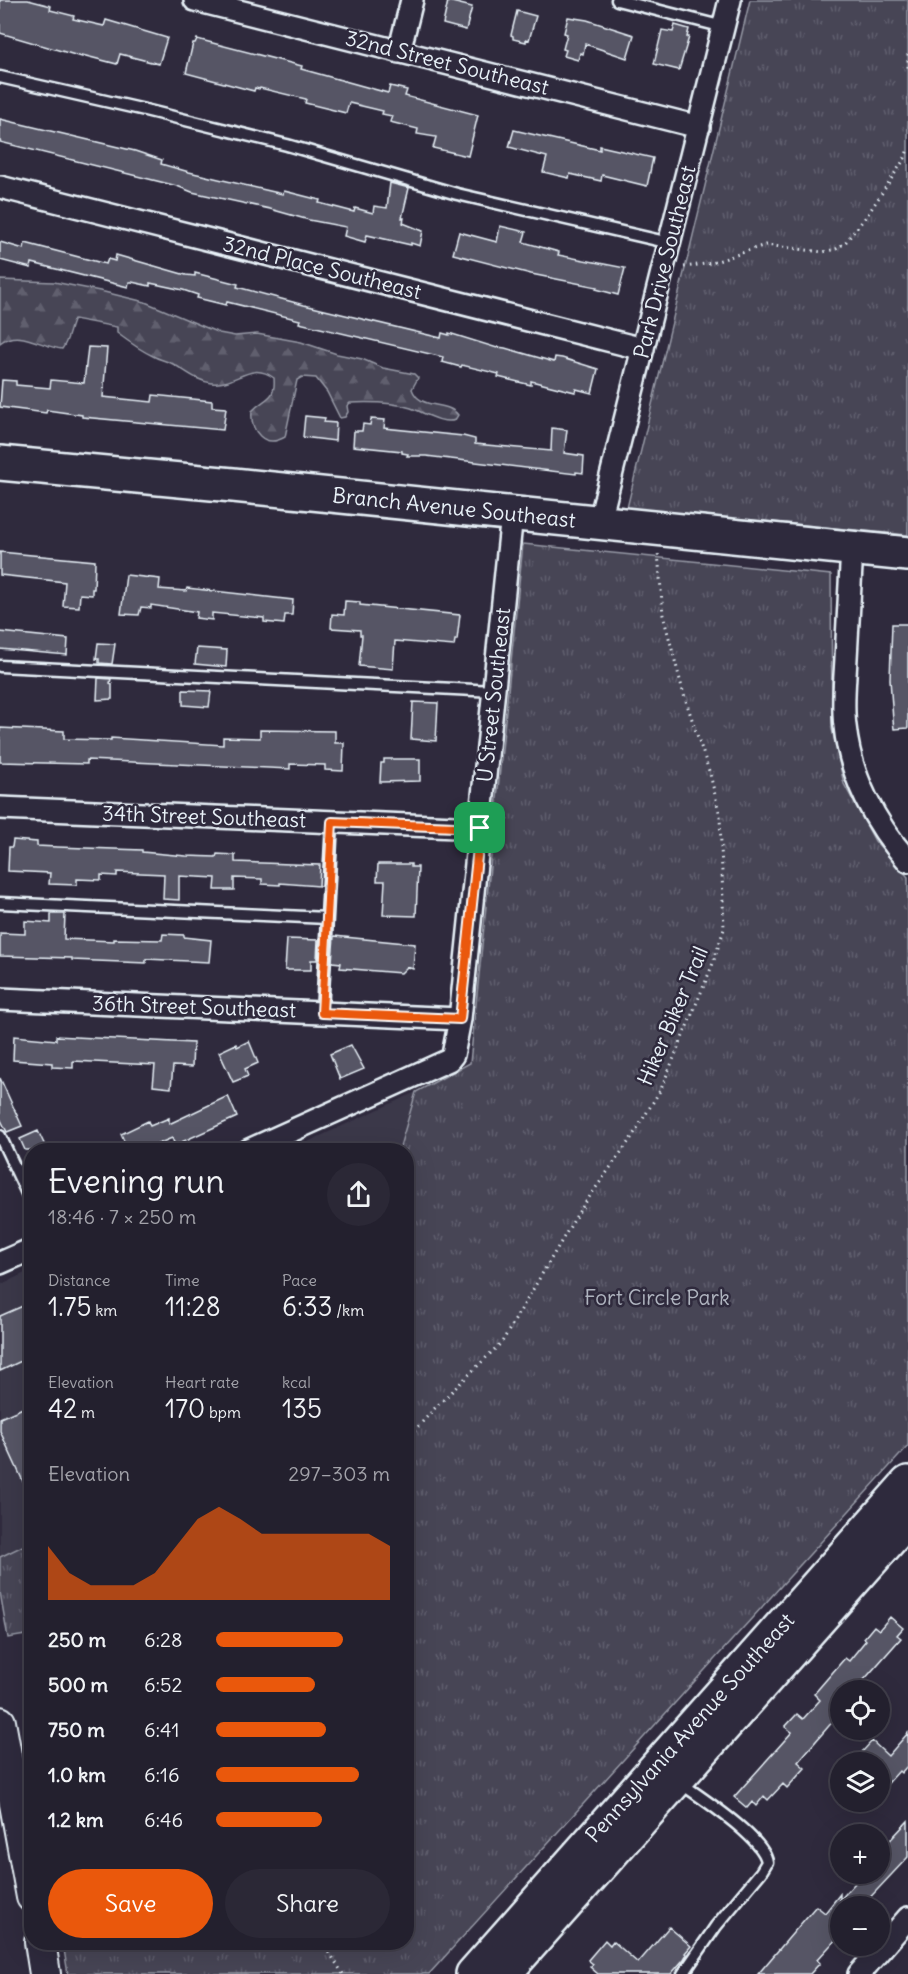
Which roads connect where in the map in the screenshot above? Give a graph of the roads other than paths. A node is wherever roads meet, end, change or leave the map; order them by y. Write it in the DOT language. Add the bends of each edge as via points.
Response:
graph roads {
  1 [pos="195,0"];
  2 [pos="412,0"];
  3 [pos="617,0"];
  4 [pos="730,0"];
  5 [pos="724,27"];
  6 [pos="399,51"];
  7 [pos="0,77"];
  8 [pos="699,127"];
  9 [pos="0,187"];
  10 [pos="670,243"];
  11 [pos="643,349"];
  12 [pos="0,464"];
  13 [pos="512,514"];
  14 [pos="599,524"];
  15 [pos="852,548"];
  16 [pos="908,554"];
  17 [pos="0,666"];
  18 [pos="494,691"];
  19 [pos="0,808"];
  20 [pos="332,822"];
  21 [pos="480,828"];
  22 [pos="908,861"];
  23 [pos="0,903"];
  24 [pos="327,918"];
  25 [pos="0,999"];
  26 [pos="322,1013"];
  27 [pos="460,1019"];
  28 [pos="0,1136"];
  29 [pos="265,1143"];
  30 [pos="24,1187"];
  31 [pos="24,1252"];
  32 [pos="0,1263"];
  33 [pos="908,1483"];
  34 [pos="908,1519"];
  35 [pos="0,1722"];
  36 [pos="667,1772"];
  37 [pos="5,1783"];
  38 [pos="24,1864"];
  39 [pos="908,1918"];
  40 [pos="41,1950"];
  41 [pos="45,1974"];
  42 [pos="473,1974"];
  43 [pos="504,1974"];
  44 [pos="683,1974"];
  45 [pos="859,1974"];
  1 -- 6 [label="street, 32nd Street Southeast"];
  2 -- 6 [label="street"];
  3 -- 5 [label="lane"];
  4 -- 5 [label="street, Park Drive Southeast"];
  5 -- 8 [label="street, Park Drive Southeast"];
  6 -- 8 [label="street, 32nd Street Southeast"];
  7 -- 10 [label="lane" via="287,145 457,194"];
  8 -- 10 [label="street, Park Drive Southeast"];
  9 -- 11 [label="street, 32nd Place Southeast"];
  10 -- 11 [label="street, Park Drive Southeast"];
  11 -- 14 [label="street, Park Drive Southeast"];
  12 -- 13 [label="highway, Branch Avenue Southeast"];
  13 -- 14 [label="highway, Branch Avenue Southeast"];
  13 -- 18 [label="street, U Street Southeast"];
  14 -- 15 [label="highway, Branch Avenue Southeast"];
  15 -- 16 [label="highway, Branch Avenue Southeast"];
  15 -- 22 [label="street" via="846,736 870,806"];
  17 -- 18 [label="lane"];
  18 -- 21 [label="street, U Street Southeast"];
  19 -- 20 [label="street, 34th Street Southeast"];
  20 -- 21 [label="street, 34th Street Southeast"];
  20 -- 24 [label="lane"];
  21 -- 27 [label="street, U Street Southeast"];
  23 -- 24 [label="lane"];
  24 -- 26 [label="lane"];
  25 -- 26 [label="street, 36th Street Southeast"];
  26 -- 27 [label="street, 36th Street Southeast"];
  27 -- 29 [label="street, U Street Southeast" via="449,1060"];
  28 -- 30 [label="lane"];
  31 -- 32 [label="street"];
  33 -- 36 [label="highway, Pennsylvania Avenue Southeast"];
  34 -- 36 [label="highway, Pennsylvania Avenue Southeast"];
  35 -- 37 [label="main road"];
  36 -- 42 [label="highway, Pennsylvania Avenue Southeast"];
  36 -- 43 [label="highway, Pennsylvania Avenue Southeast"];
  36 -- 44 [label="lane" via="751,1837 766,1857 765,1867 716,1926"];
  37 -- 38 [label="main road"];
  39 -- 45 [label="street"];
  40 -- 41 [label="main road"];
}
